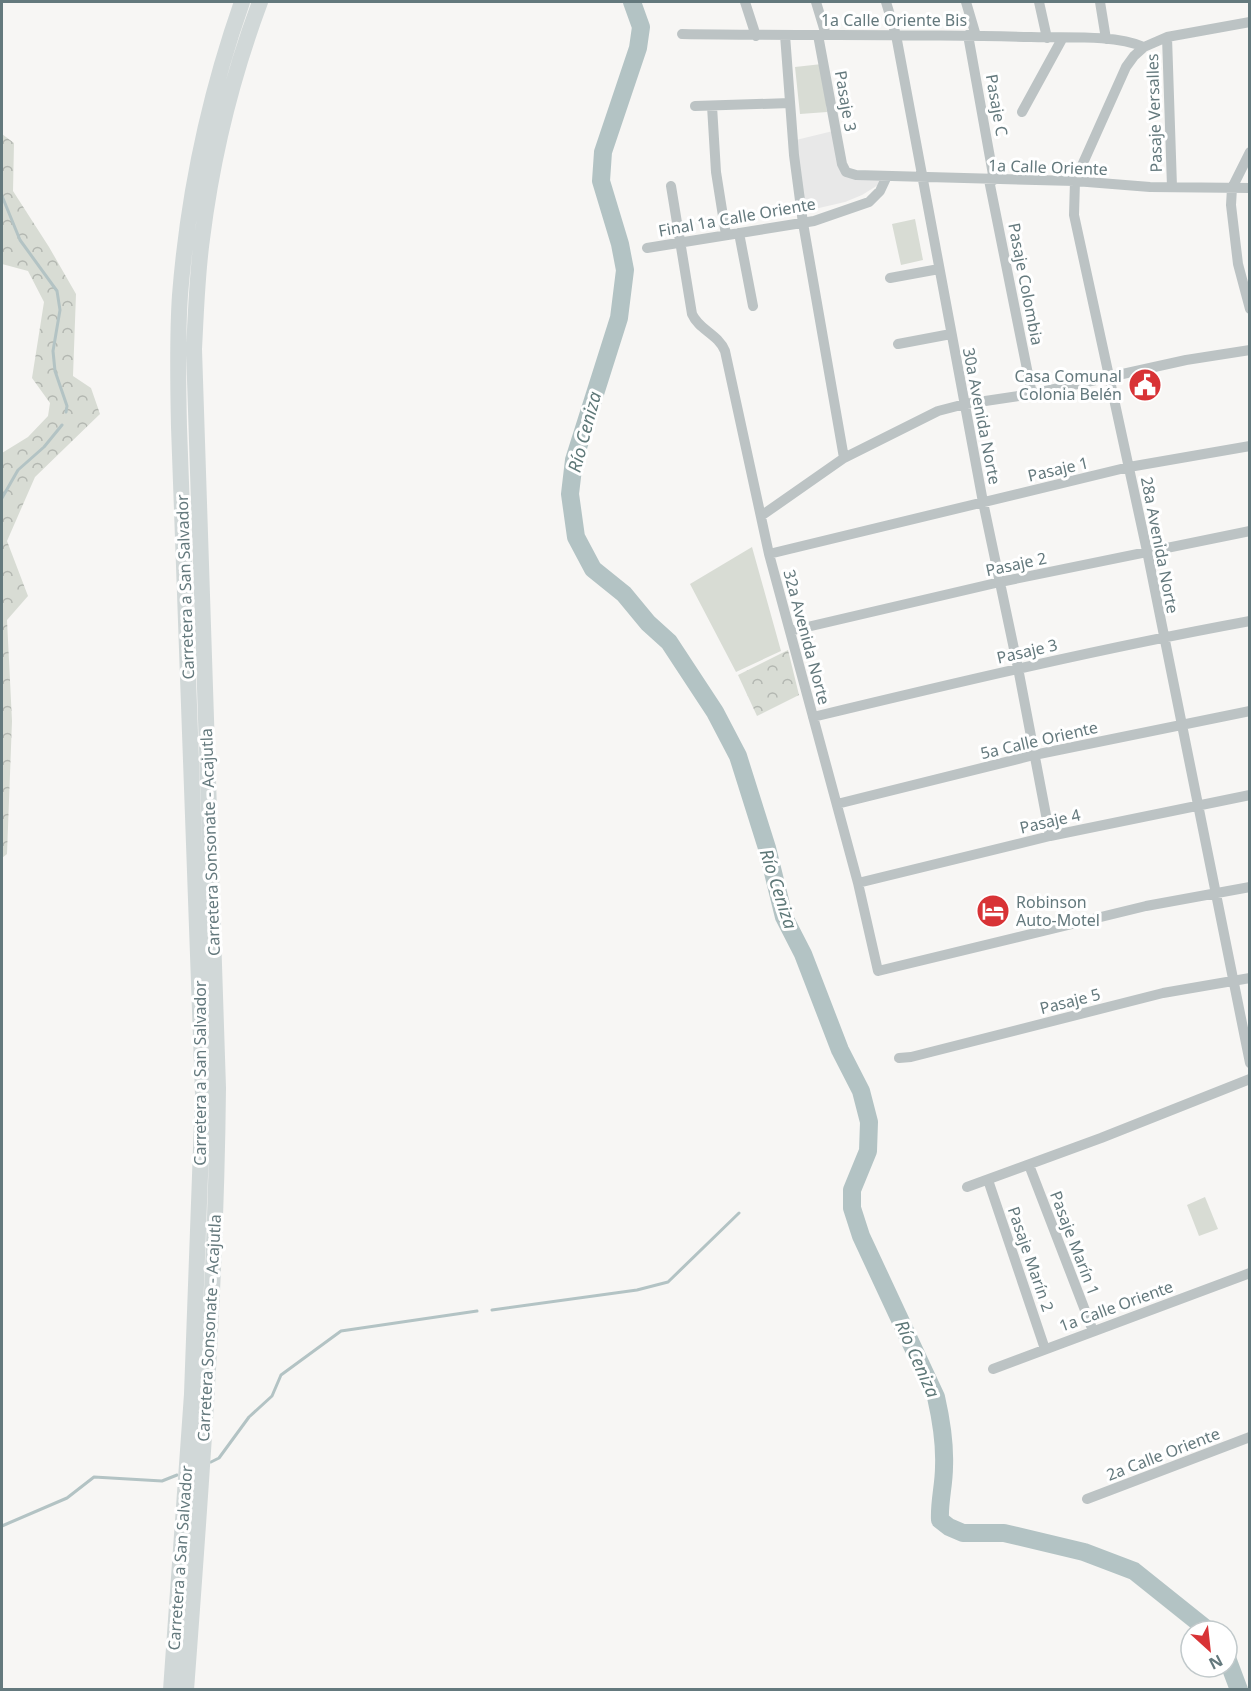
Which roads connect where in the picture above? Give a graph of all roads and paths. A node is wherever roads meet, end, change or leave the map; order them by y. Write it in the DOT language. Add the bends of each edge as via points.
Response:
graph roads {
  1 [pos="242,2"];
  2 [pos="260,2"];
  3 [pos="745,2"];
  4 [pos="816,2"];
  5 [pos="886,2"];
  6 [pos="966,2"];
  7 [pos="1039,2"];
  8 [pos="1100,2"];
  9 [pos="1250,22"];
  10 [pos="682,34"];
  11 [pos="785,35"];
  12 [pos="822,35"];
  13 [pos="896,35"];
  14 [pos="972,35"];
  15 [pos="756,36"];
  16 [pos="1167,37"];
  17 [pos="1047,38"];
  18 [pos="1062,39"];
  19 [pos="1106,39"];
  20 [pos="1144,47"];
  21 [pos="790,103"];
  22 [pos="695,106"];
  23 [pos="712,106"];
  24 [pos="1022,111"];
  25 [pos="1250,152"];
  26 [pos="846,172"];
  27 [pos="887,176"];
  28 [pos="921,177"];
  29 [pos="992,180"];
  30 [pos="1075,182"];
  31 [pos="671,186"];
  32 [pos="1172,187"];
  33 [pos="1232,188"];
  34 [pos="1250,188"];
  35 [pos="803,223"];
  36 [pos="739,233"];
  37 [pos="726,235"];
  38 [pos="680,243"];
  39 [pos="647,248"];
  40 [pos="939,269"];
  41 [pos="890,278"];
  42 [pos="753,306"];
  43 [pos="1250,309"];
  44 [pos="951,334"];
  45 [pos="898,344"];
  46 [pos="1250,350"];
  47 [pos="1109,377"];
  48 [pos="1032,394"];
  49 [pos="965,404"];
  50 [pos="1250,446"];
  51 [pos="844,458"];
  52 [pos="1129,467"];
  53 [pos="983,502"];
  54 [pos="761,516"];
  55 [pos="1250,531"];
  56 [pos="1147,551"];
  57 [pos="769,554"];
  58 [pos="1000,582"];
  59 [pos="1250,621"];
  60 [pos="789,631"];
  61 [pos="1164,637"];
  62 [pos="1018,668"];
  63 [pos="1250,711"];
  64 [pos="813,717"];
  65 [pos="1182,724"];
  66 [pos="1034,755"];
  67 [pos="1250,795"];
  68 [pos="837,804"];
  69 [pos="1199,804"];
  70 [pos="1050,836"];
  71 [pos="858,883"];
  72 [pos="1250,887"];
  73 [pos="1216,893"];
  74 [pos="1250,978"];
  75 [pos="1233,982"];
  76 [pos="898,1058"];
  77 [pos="1250,1063"];
  78 [pos="1250,1079"];
  79 [pos="1029,1165"];
  80 [pos="988,1180"];
  81 [pos="967,1187"];
  82 [pos="1250,1273"];
  83 [pos="1093,1331"];
  84 [pos="1045,1349"];
  85 [pos="993,1369"];
  86 [pos="1250,1437"];
  87 [pos="1088,1499"];
  88 [pos="171,1689"];
  89 [pos="186,1689"];
  1 -- 88 [label="highway, Carretera a San Salvador" via="211,108 191,205 180,297 178,380 203,1094 192,1394"];
  2 -- 89 [label="highway, Carretera Sonsonate - Acajutla" via="221,130 202,238 194,349 218,1088 212,1307"];
  3 -- 15 [label="street"];
  4 -- 12 [label="street, Pasaje 3"];
  5 -- 13 [label="street, 30a Avenida Norte"];
  6 -- 14 [label="street, Pasaje C"];
  7 -- 17 [label="street"];
  8 -- 19 [label="street"];
  9 -- 16 [label="street"];
  10 -- 15 [label="street, 1a Calle Oriente Bis"];
  11 -- 12 [label="street, 1a Calle Oriente Bis"];
  11 -- 15 [label="street, 1a Calle Oriente Bis"];
  11 -- 21 [label="street"];
  12 -- 13 [label="street, 1a Calle Oriente Bis"];
  12 -- 26 [label="street, Pasaje 3"];
  13 -- 14 [label="street, 1a Calle Oriente Bis"];
  13 -- 28 [label="street, 30a Avenida Norte"];
  14 -- 17 [label="street, 1a Calle Oriente Bis"];
  14 -- 29 [label="street, Pasaje C"];
  16 -- 20 [label="street"];
  16 -- 32 [label="street, Pasaje Versalles"];
  17 -- 18 [label="street, 1a Calle Oriente Bis"];
  18 -- 19 [label="street, 1a Calle Oriente Bis"];
  18 -- 24 [label="street"];
  19 -- 20 [label="street, 1a Calle Oriente Bis"];
  20 -- 30 [label="street, 28a Avenida Norte" via="1126,67"];
  21 -- 23 [label="street"];
  21 -- 35 [label="street"];
  22 -- 23 [label="street"];
  23 -- 37 [label="street" via="716,172"];
  25 -- 33 [label="street"];
  26 -- 27 [label="street, 1a Calle Oriente"];
  27 -- 28 [label="street, 1a Calle Oriente"];
  27 -- 35 [label="street, Final 1a Calle Oriente" via="869,202"];
  28 -- 29 [label="street, 1a Calle Oriente"];
  28 -- 40 [label="street, 30a Avenida Norte"];
  29 -- 30 [label="street, 1a Calle Oriente"];
  29 -- 48 [label="street, Pasaje Colombia"];
  30 -- 32 [label="street, 1a Calle Oriente"];
  30 -- 47 [label="street, 28a Avenida Norte" via="1074,215"];
  31 -- 38 [label="street"];
  32 -- 33 [label="street, 1a Calle Oriente"];
  33 -- 34 [label="street, 1a Calle Oriente"];
  33 -- 43 [label="street" via="1239,264"];
  35 -- 36 [label="street, Final 1a Calle Oriente"];
  35 -- 51 [label="street"];
  36 -- 37 [label="street, Final 1a Calle Oriente"];
  36 -- 42 [label="street"];
  37 -- 38 [label="street, Final 1a Calle Oriente"];
  38 -- 39 [label="street, Final 1a Calle Oriente"];
  38 -- 54 [label="street, 32a Avenida Norte" via="695,321 716,337 725,351"];
  40 -- 41 [label="street"];
  40 -- 44 [label="street, 30a Avenida Norte"];
  44 -- 45 [label="street"];
  44 -- 49 [label="street, 30a Avenida Norte"];
  46 -- 47 [label="street"];
  47 -- 48 [label="street"];
  47 -- 52 [label="street, 28a Avenida Norte"];
  48 -- 49 [label="street"];
  49 -- 51 [label="street" via="924,417"];
  49 -- 53 [label="street, 30a Avenida Norte"];
  50 -- 52 [label="street, Pasaje 1"];
  51 -- 54 [label="street"];
  52 -- 53 [label="street, Pasaje 1"];
  52 -- 56 [label="street, 28a Avenida Norte"];
  53 -- 57 [label="street, Pasaje 1"];
  53 -- 58 [label="street, 30a Avenida Norte"];
  54 -- 57 [label="street, 32a Avenida Norte"];
  55 -- 56 [label="street, Pasaje 2"];
  56 -- 58 [label="street, Pasaje 2"];
  56 -- 61 [label="street, 28a Avenida Norte"];
  57 -- 60 [label="street, 32a Avenida Norte"];
  58 -- 60 [label="street, Pasaje 2"];
  58 -- 62 [label="street, 30a Avenida Norte"];
  59 -- 61 [label="street, Pasaje 3"];
  60 -- 64 [label="street, 32a Avenida Norte"];
  61 -- 62 [label="street, Pasaje 3"];
  61 -- 65 [label="street, 28a Avenida Norte"];
  62 -- 64 [label="street, Pasaje 3"];
  62 -- 66 [label="street, 30a Avenida Norte"];
  63 -- 65 [label="street, 5a Calle Oriente"];
  64 -- 68 [label="street, 32a Avenida Norte"];
  65 -- 66 [label="street, 5a Calle Oriente"];
  65 -- 69 [label="street, 28a Avenida Norte"];
  66 -- 68 [label="street, 5a Calle Oriente"];
  66 -- 70 [label="street, 30a Avenida Norte"];
  67 -- 69 [label="street, Pasaje 4"];
  68 -- 71 [label="street, 32a Avenida Norte"];
  69 -- 70 [label="street, Pasaje 4"];
  69 -- 73 [label="street, 28a Avenida Norte"];
  70 -- 71 [label="street, Pasaje 4"];
  71 -- 73 [label="street, 32a Avenida Norte" via="878,971 1146,906"];
  72 -- 73 [label="street"];
  73 -- 75 [label="street, 28a Avenida Norte"];
  74 -- 75 [label="street, Pasaje 5"];
  75 -- 76 [label="street, Pasaje 5" via="1163,993"];
  75 -- 77 [label="street, 28a Avenida Norte"];
  78 -- 79 [label="street"];
  79 -- 80 [label="street"];
  79 -- 83 [label="street, Pasaje Marín 1"];
  80 -- 81 [label="street"];
  80 -- 84 [label="street, Pasaje Marín 2"];
  82 -- 83 [label="street, 1a Calle Oriente"];
  83 -- 84 [label="street, 1a Calle Oriente"];
  84 -- 85 [label="street, 1a Calle Oriente"];
  86 -- 87 [label="street, 2a Calle Oriente"];
}
